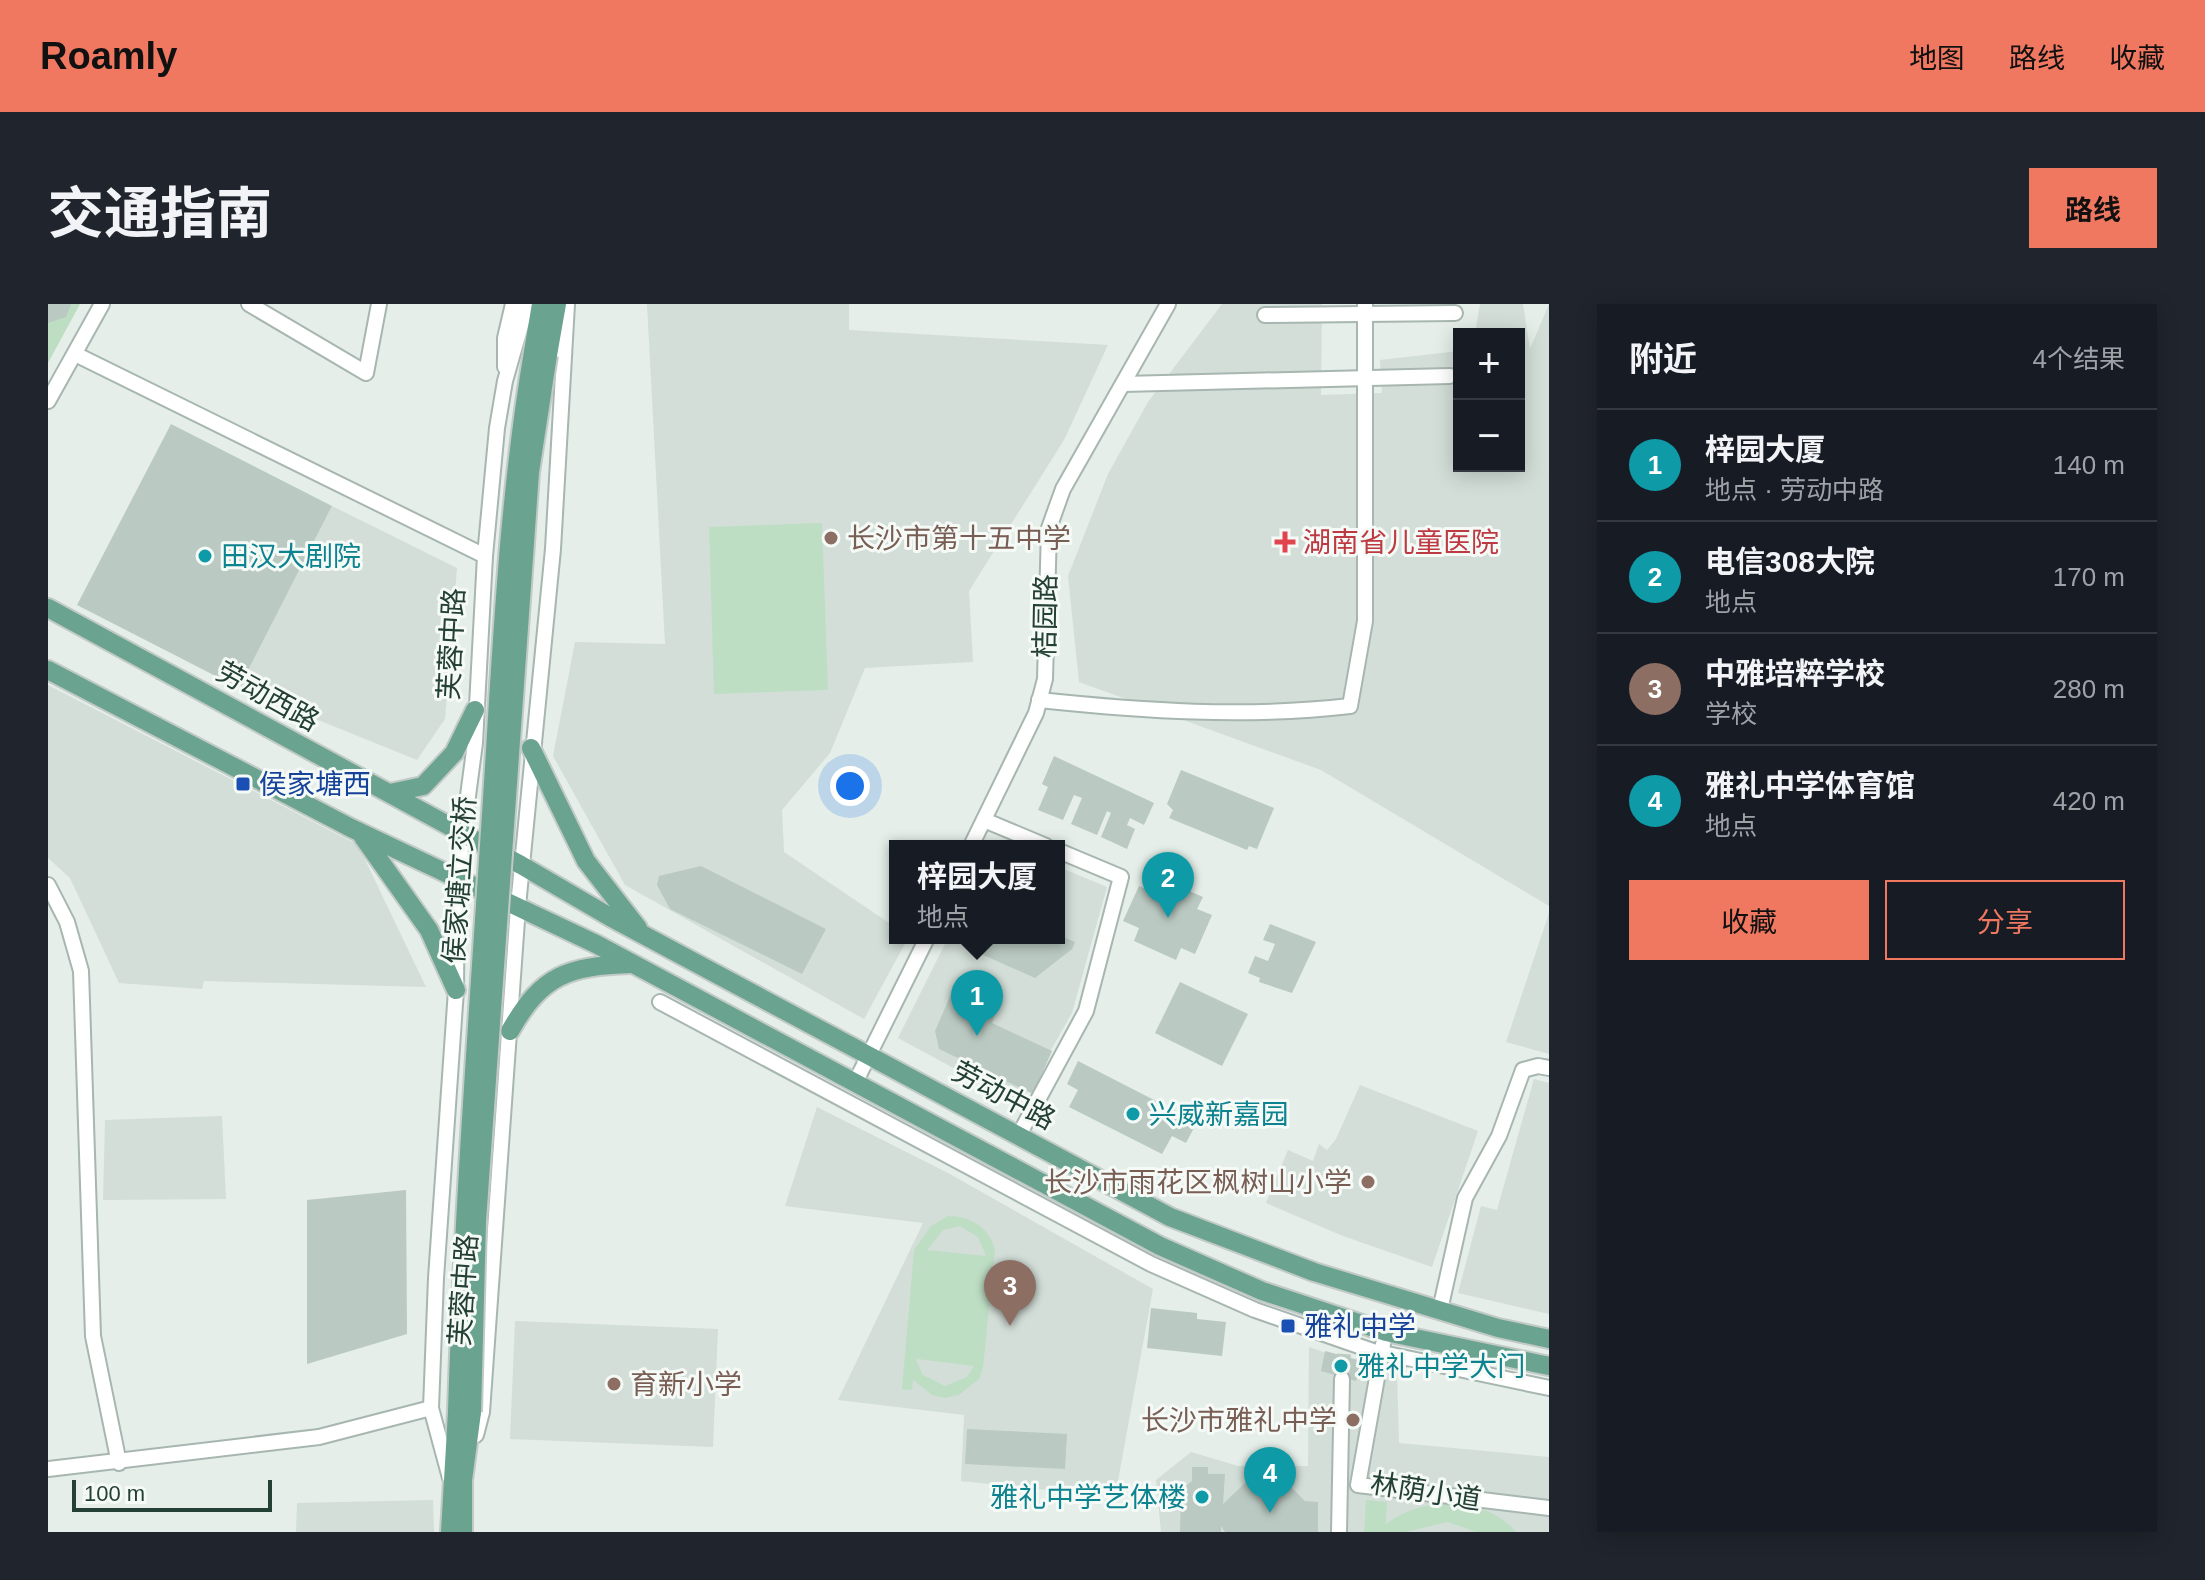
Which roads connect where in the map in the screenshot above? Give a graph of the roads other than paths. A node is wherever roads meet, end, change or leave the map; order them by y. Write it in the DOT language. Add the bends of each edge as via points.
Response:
graph roads {
  1 [pos="102,304"];
  2 [pos="249,304"];
  3 [pos="379,304"];
  4 [pos="513,304"];
  5 [pos="527,304"];
  6 [pos="541,304"];
  7 [pos="557,304"];
  8 [pos="567,304"];
  9 [pos="1168,304"];
  10 [pos="1365,309"];
  11 [pos="1455,313"];
  12 [pos="1265,315"];
  13 [pos="75,354"];
  14 [pos="540,354"];
  15 [pos="1450,376"];
  16 [pos="1365,379"];
  17 [pos="505,381"];
  18 [pos="1123,384"];
  19 [pos="48,401"];
  20 [pos="485,556"];
  21 [pos="48,608"];
  22 [pos="48,670"];
  23 [pos="1039,700"];
  24 [pos="475,710"];
  25 [pos="531,748"];
  26 [pos="390,793"];
  27 [pos="984,820"];
  28 [pos="358,832"];
  29 [pos="461,833"];
  30 [pos="974,840"];
  31 [pos="1032,840"];
  32 [pos="1065,854"];
  33 [pos="521,865"];
  34 [pos="457,879"];
  35 [pos="48,885"];
  36 [pos="518,906"];
  37 [pos="642,933"];
  38 [pos="924,944"];
  39 [pos="633,964"];
  40 [pos="456,990"];
  41 [pos="660,1002"];
  42 [pos="510,1031"];
  43 [pos="870,1055"];
  44 [pos="1549,1068"];
  45 [pos="856,1081"];
  46 [pos="1019,1135"];
  47 [pos="1440,1310"];
  48 [pos="1354,1322"];
  49 [pos="1386,1332"];
  50 [pos="1549,1339"];
  51 [pos="1346,1347"];
  52 [pos="1381,1353"];
  53 [pos="1549,1366"];
  54 [pos="1342,1379"];
  55 [pos="1549,1388"];
  56 [pos="431,1408"];
  57 [pos="119,1463"];
  58 [pos="48,1469"];
  59 [pos="457,1479"];
  60 [pos="1549,1508"];
  61 [pos="450,1532"];
  62 [pos="463,1532"];
  63 [pos="1339,1532"];
  1 -- 13 [label="street"];
  2 -- 3 [label="street" via="366,373"];
  4 -- 17 [label="street" via="505,338"];
  5 -- 17 [label="street, 芙蓉中路"];
  6 -- 14 [label="main road"];
  7 -- 14 [label="main road"];
  8 -- 25 [label="street" via="553,549"];
  9 -- 18 [label="street, 桔园路"];
  10 -- 11 [label="street"];
  10 -- 12 [label="street"];
  10 -- 16 [label="street"];
  13 -- 19 [label="street"];
  13 -- 20 [label="street"];
  14 -- 59 [label="main road, 侯家塘立交桥, bridge"];
  15 -- 16 [label="street"];
  16 -- 18 [label="street"];
  16 -- 23 [label="street" via="1365,621 1350,706 1282,714 1165,713"];
  17 -- 20 [label="street, 芙蓉中路"];
  18 -- 23 [label="street, 桔园路" via="1063,489 1049,528 1045,679"];
  20 -- 24 [label="street, 芙蓉中路"];
  21 -- 26 [label="main road, 劳动西路"];
  22 -- 28 [label="main road"];
  23 -- 27 [label="street, 桔园路"];
  24 -- 26 [label="main road" via="454,753 423,786"];
  24 -- 29 [label="street, 芙蓉中路"];
  25 -- 33 [label="street"];
  25 -- 37 [label="main road" via="586,861"];
  26 -- 29 [label="main road, 劳动西路"];
  27 -- 30 [label="street, 桔园路"];
  27 -- 31 [label="street"];
  28 -- 34 [label="main road"];
  28 -- 40 [label="main road" via="429,930"];
  29 -- 33 [label="main road, 劳动中路"];
  29 -- 34 [label="street, 芙蓉中路"];
  32 -- 46 [label="street" via="1121,877 1086,1011"];
  33 -- 36 [label="street, 芙蓉中路"];
  33 -- 37 [label="main road, 劳动中路"];
  34 -- 36 [label="main road, 劳动中路"];
  34 -- 40 [label="street, 芙蓉中路"];
  35 -- 57 [label="street" via="67,922 81,971 93,1336"];
  36 -- 39 [label="main road, 劳动中路"];
  36 -- 42 [label="street, 芙蓉中路"];
  37 -- 43 [label="main road, 劳动中路"];
  38 -- 43 [label="street"];
  39 -- 42 [label="main road" via="593,965 564,973 537,989"];
  39 -- 45 [label="main road, 劳动中路"];
  40 -- 56 [label="street, 芙蓉中路"];
  41 -- 51 [label="street" via="1151,1264"];
  42 -- 59 [label="street, 芙蓉中路" via="482,1412"];
  43 -- 45 [label="street"];
  43 -- 46 [label="main road, 劳动中路"];
  44 -- 47 [label="street" via="1523,1070 1514,1088 1499,1136 1465,1198"];
  45 -- 48 [label="main road, 劳动中路" via="1160,1246 1262,1291"];
  46 -- 47 [label="main road, 劳动中路" via="1170,1217 1314,1272"];
  47 -- 50 [label="main road, 劳动中路"];
  48 -- 49 [label="main road, 劳动中路"];
  48 -- 51 [label="street"];
  49 -- 52 [label="street, 林荫小道"];
  49 -- 53 [label="main road, 劳动中路"];
  51 -- 52 [label="street"];
  52 -- 55 [label="street"];
  52 -- 60 [label="street, 林荫小道" via="1358,1485"];
  54 -- 63 [label="street"];
  56 -- 57 [label="street" via="319,1437"];
  56 -- 59 [label="street, 芙蓉中路"];
  57 -- 58 [label="street"];
  59 -- 61 [label="main road, 芙蓉中路"];
  59 -- 62 [label="main road, 芙蓉中路"];
}
